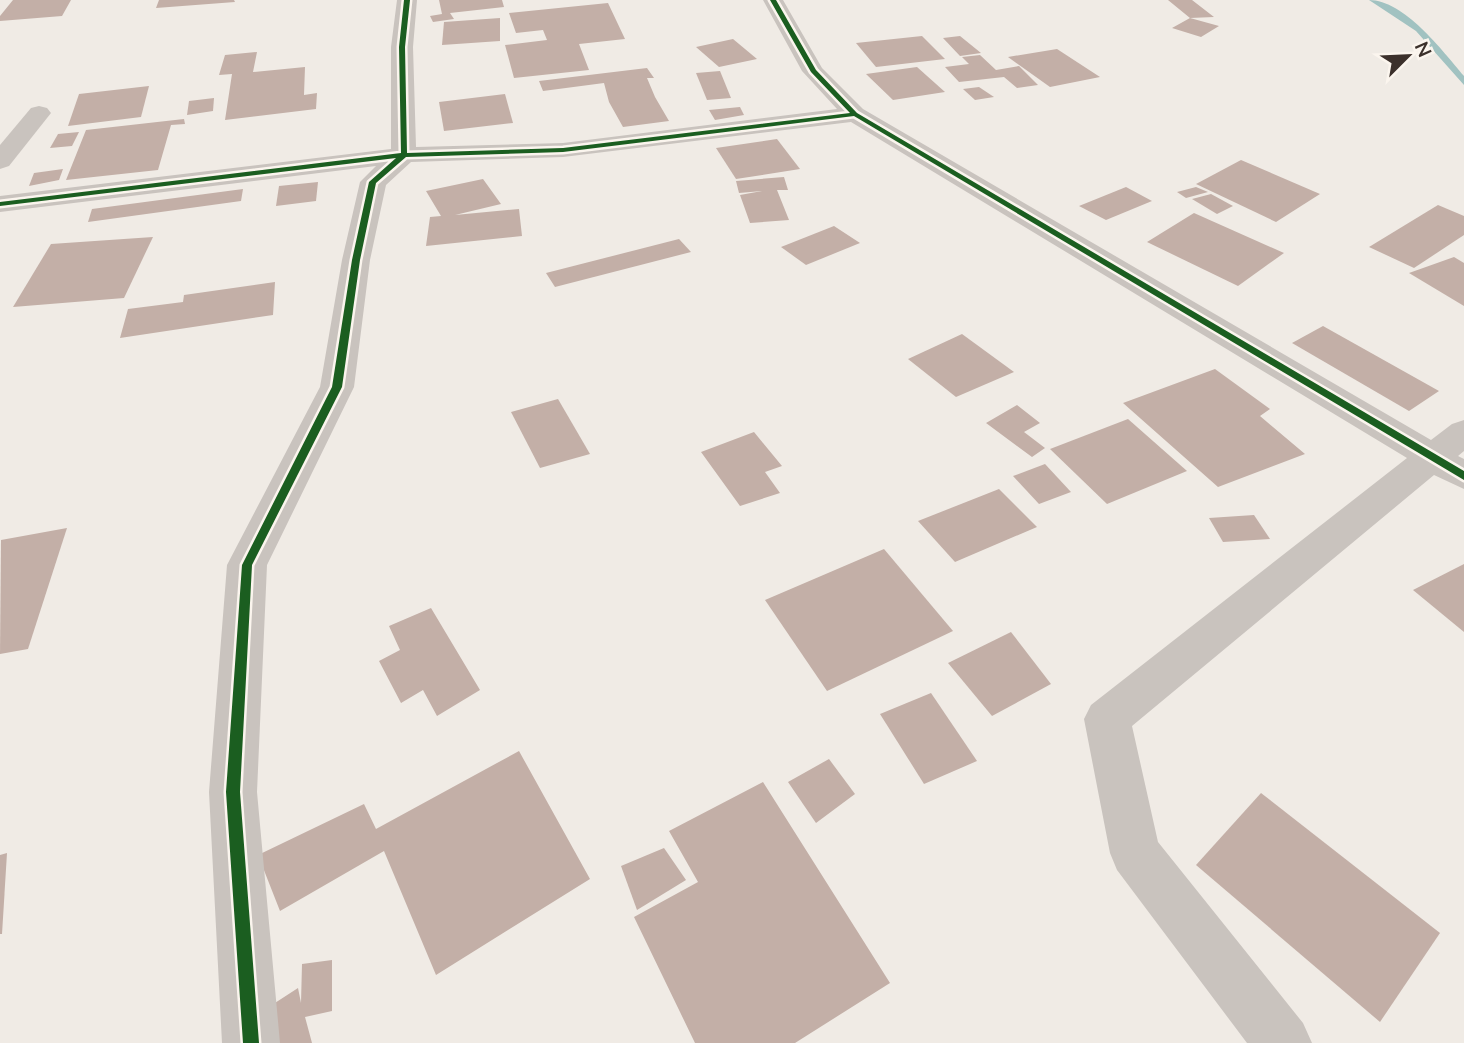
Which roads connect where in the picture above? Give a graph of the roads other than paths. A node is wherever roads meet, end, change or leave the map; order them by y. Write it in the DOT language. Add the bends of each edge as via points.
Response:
graph roads {
  1 [pos="407,0"];
  2 [pos="773,0"];
  3 [pos="39,113"];
  4 [pos="855,114"];
  5 [pos="404,155"];
  6 [pos="0,161"];
  7 [pos="0,204"];
  8 [pos="1454,455"];
  9 [pos="251,1043"];
  10 [pos="1283,1043"];
  1 -- 5 [label="street" via="402,47"];
  2 -- 4 [label="street" via="813,71"];
  3 -- 6 [label="street"];
  4 -- 5 [label="street" via="563,150"];
  4 -- 8 [label="street"];
  5 -- 7 [label="street"];
  5 -- 9 [label="street" via="373,182 337,387 247,565 233,792"];
  8 -- 10 [label="street" via="1107,719 1135,853"];
}
